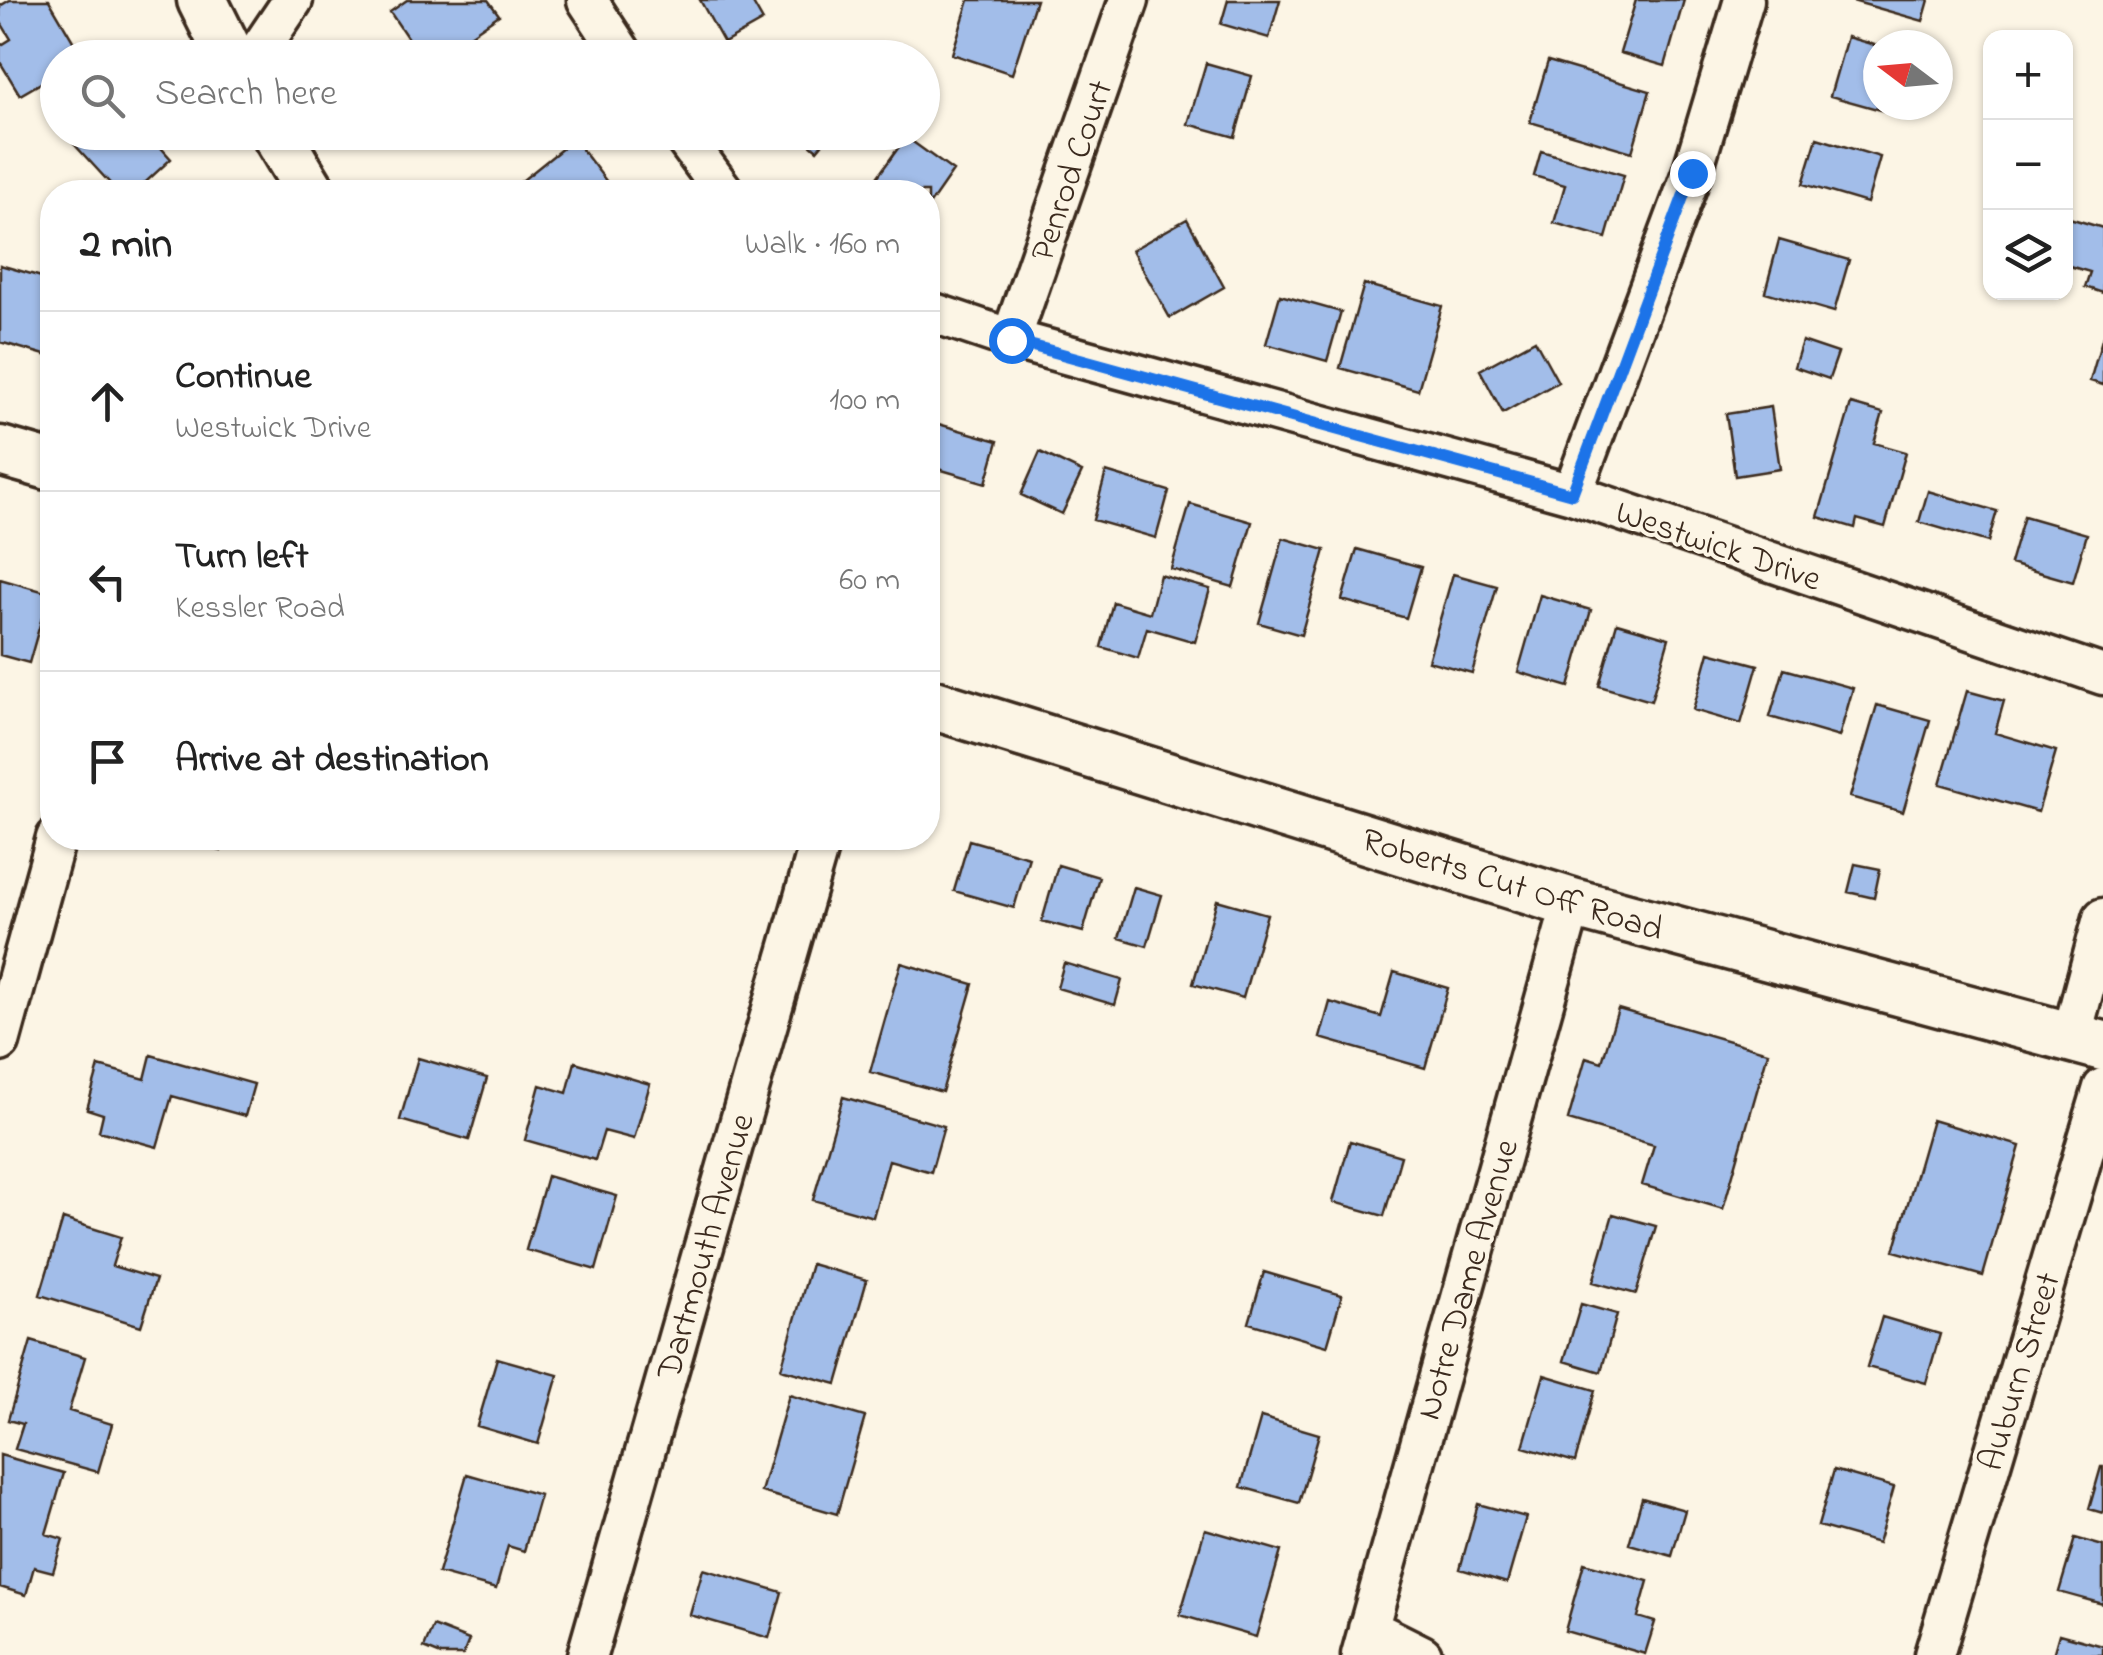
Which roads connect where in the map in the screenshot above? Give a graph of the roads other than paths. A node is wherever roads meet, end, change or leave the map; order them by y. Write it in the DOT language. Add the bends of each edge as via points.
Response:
graph roads {
  1 [pos="202,0"];
  2 [pos="293,0"];
  3 [pos="588,0"];
  4 [pos="1128,0"];
  5 [pos="1744,0"];
  6 [pos="222,40"];
  7 [pos="266,40"];
  8 [pos="614,40"];
  9 [pos="286,150"];
  10 [pos="693,150"];
  11 [pos="304,180"];
  12 [pos="715,180"];
  13 [pos="940,315"];
  14 [pos="1011,340"];
  15 [pos="0,451"];
  16 [pos="40,463"];
  17 [pos="1572,494"];
  18 [pos="2103,675"];
  19 [pos="940,707"];
  20 [pos="53,850"];
  21 [pos="818,850"];
  22 [pos="1572,903"];
  23 [pos="2103,918"];
  24 [pos="0,1042"];
  25 [pos="2087,1042"];
  26 [pos="2103,1088"];
  27 [pos="1364,1641"];
  28 [pos="587,1655"];
  29 [pos="1422,1655"];
  30 [pos="1934,1655"];
  1 -- 6 [label="street"];
  2 -- 7 [label="street"];
  3 -- 8 [label="street"];
  4 -- 14 [label="street, Penrod Court"];
  5 -- 17 [label="street" via="1692,173"];
  9 -- 11 [label="street"];
  10 -- 12 [label="street"];
  13 -- 14 [label="street, Westwick Drive"];
  14 -- 17 [label="street, Westwick Drive"];
  15 -- 16 [label="street"];
  17 -- 18 [label="street, Westwick Drive"];
  19 -- 22 [label="street, Roberts Cut Off Road"];
  20 -- 24 [label="street"];
  21 -- 28 [label="street, Dartmouth Avenue"];
  22 -- 25 [label="street, Roberts Cut Off Road"];
  22 -- 27 [label="street, Notre Dame Avenue"];
  23 -- 25 [label="street"];
  26 -- 30 [label="street, Auburn Street"];
  27 -- 29 [label="street"];
}
